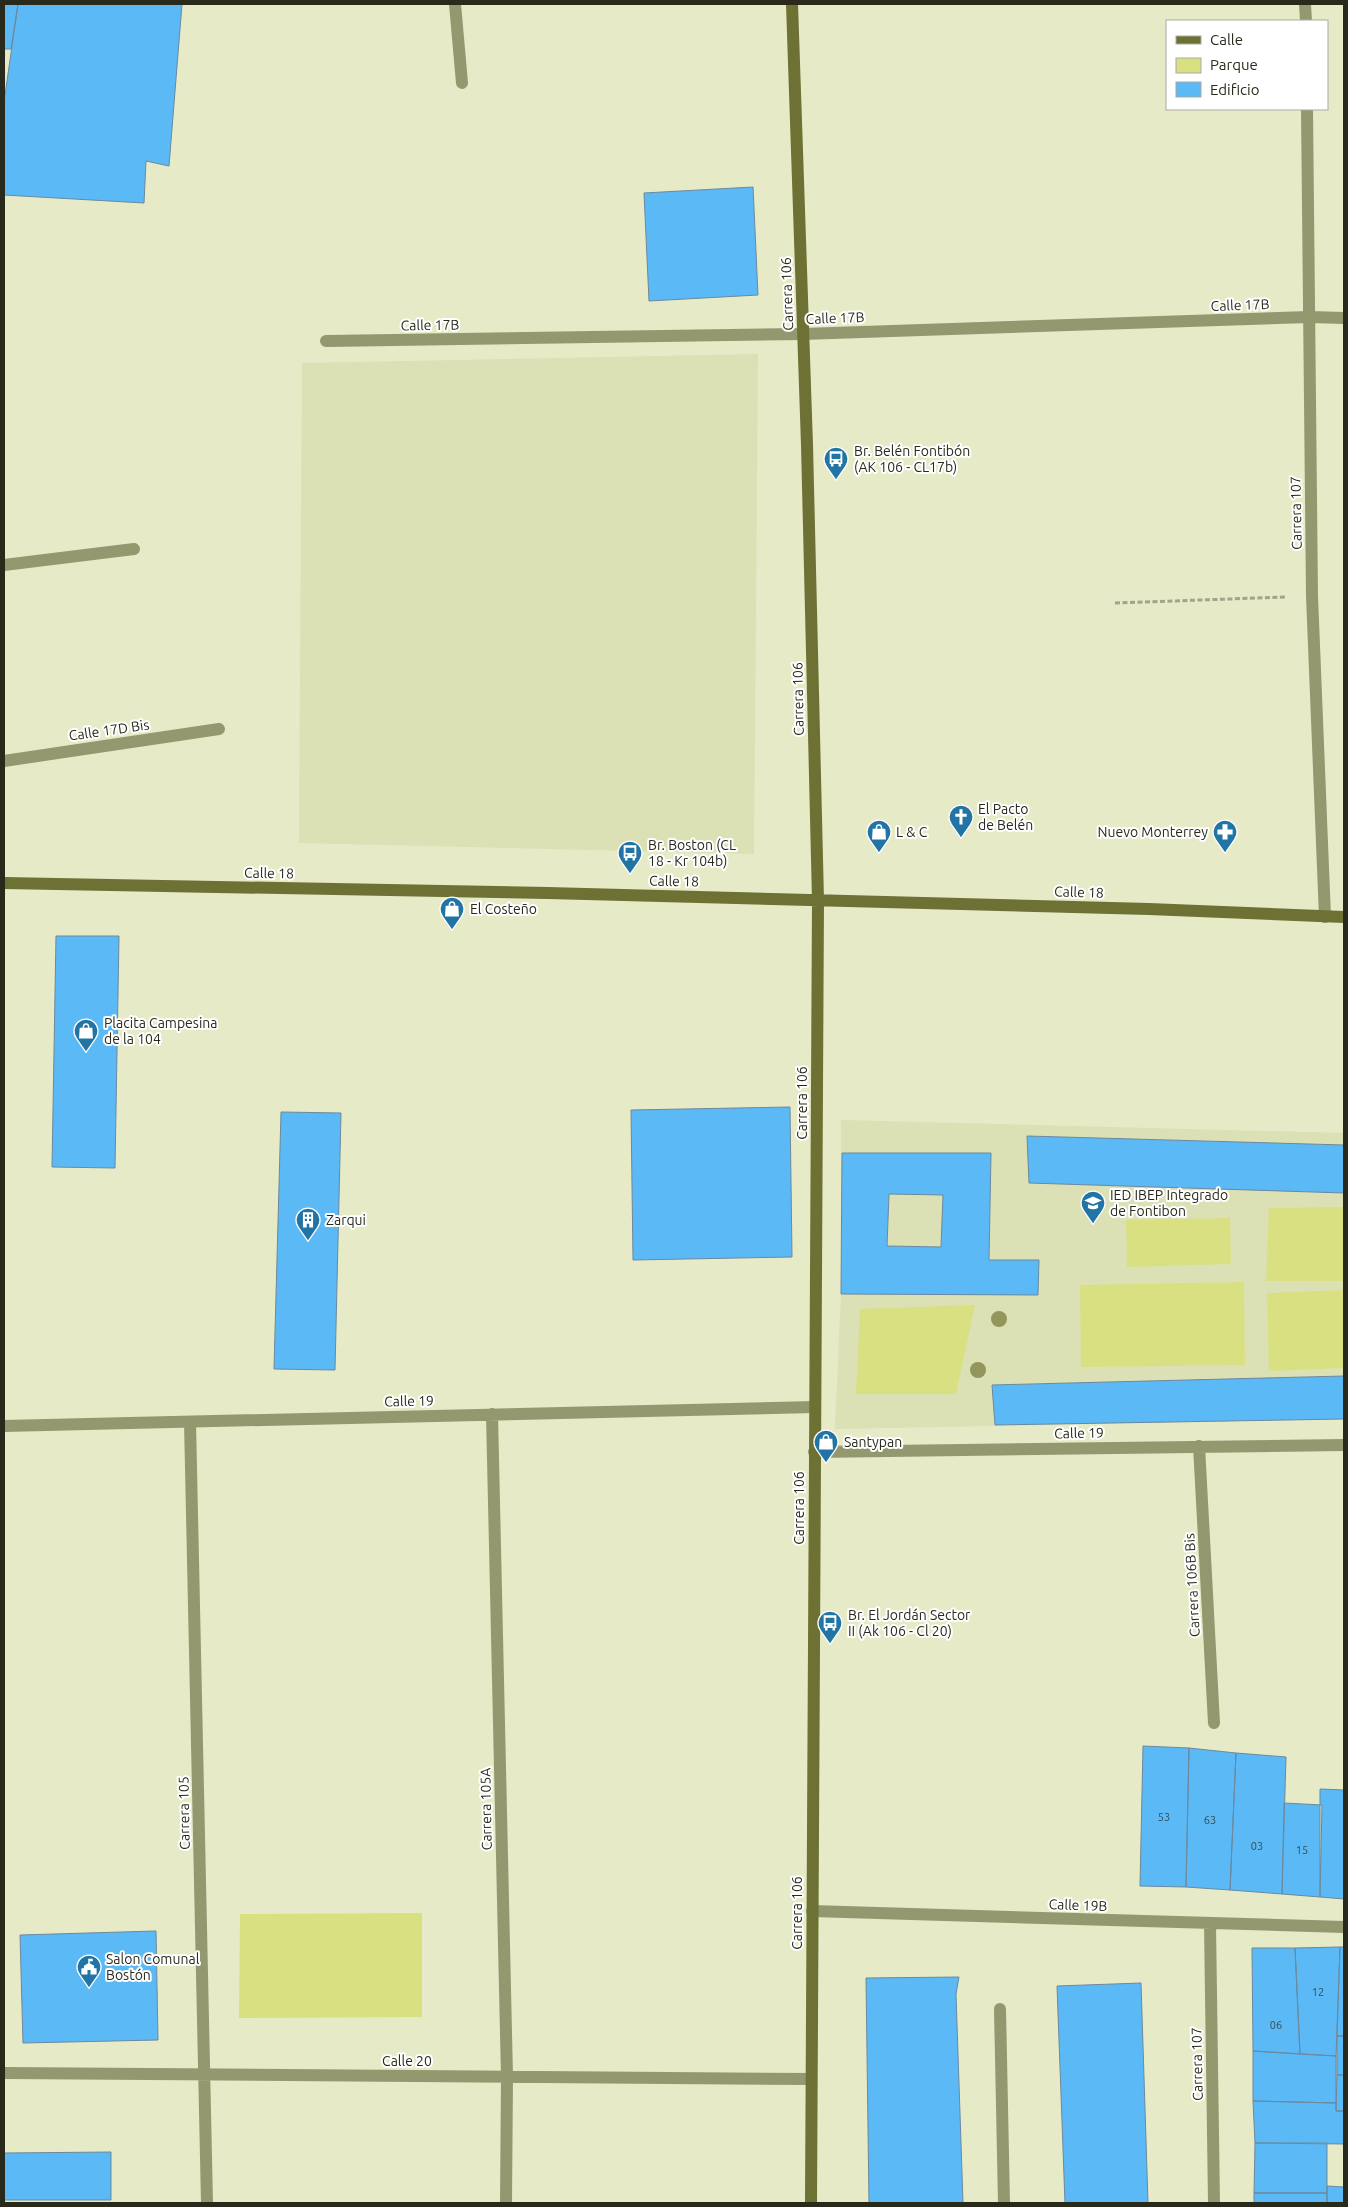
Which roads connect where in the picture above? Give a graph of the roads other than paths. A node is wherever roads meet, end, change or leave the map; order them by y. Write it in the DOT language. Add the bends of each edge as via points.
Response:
graph roads {
  1 [pos="454,4"];
  2 [pos="792,4"];
  3 [pos="1305,4"];
  4 [pos="1306,20"];
  5 [pos="462,83"];
  6 [pos="1307,110"];
  7 [pos="1309,317"];
  8 [pos="1344,318"];
  9 [pos="803,334"];
  10 [pos="326,341"];
  11 [pos="134,549"];
  12 [pos="4,565"];
  13 [pos="219,729"];
  14 [pos="4,761"];
  15 [pos="4,883"];
  16 [pos="818,900"];
  17 [pos="1325,917"];
  18 [pos="1344,917"];
  19 [pos="815,1407"];
  20 [pos="492,1414"];
  21 [pos="190,1422"];
  22 [pos="4,1426"];
  23 [pos="1344,1445"];
  24 [pos="1199,1446"];
  25 [pos="814,1452"];
  26 [pos="1214,1723"];
  27 [pos="812,1911"];
  28 [pos="1210,1924"];
  29 [pos="1344,1927"];
  30 [pos="1000,2009"];
  31 [pos="4,2073"];
  32 [pos="204,2074"];
  33 [pos="507,2077"];
  34 [pos="811,2079"];
  35 [pos="207,2203"];
  36 [pos="506,2203"];
  37 [pos="811,2203"];
  38 [pos="1004,2203"];
  39 [pos="1214,2203"];
  1 -- 5 [label="street"];
  2 -- 9 [label="street, Carrera 106"];
  3 -- 4 [label="street"];
  6 -- 7 [label="street, Carrera 107"];
  7 -- 8 [label="street, Calle 17B"];
  7 -- 9 [label="street, Calle 17B"];
  7 -- 17 [label="street, Carrera 107" via="1312,596"];
  9 -- 10 [label="street, Calle 17B"];
  9 -- 16 [label="street, Carrera 106"];
  11 -- 12 [label="street"];
  13 -- 14 [label="street, Calle 17D Bis"];
  15 -- 16 [label="street, Calle 18"];
  16 -- 17 [label="street, Calle 18"];
  16 -- 19 [label="street, Carrera 106"];
  17 -- 18 [label="street, Calle 18"];
  19 -- 20 [label="street, Calle 19"];
  19 -- 25 [label="street, Carrera 106"];
  20 -- 21 [label="street, Calle 19"];
  20 -- 33 [label="street, Carrera 105A"];
  21 -- 22 [label="street, Calle 19"];
  21 -- 32 [label="street, Carrera 105"];
  23 -- 24 [label="street, Calle 19"];
  24 -- 25 [label="street, Calle 19"];
  24 -- 26 [label="street, Carrera 106B Bis"];
  25 -- 27 [label="street, Carrera 106"];
  27 -- 28 [label="street, Calle 19B"];
  27 -- 34 [label="street, Carrera 106"];
  28 -- 29 [label="street, Calle 19B"];
  28 -- 39 [label="street, Carrera 107"];
  30 -- 38 [label="street"];
  31 -- 32 [label="street, Calle 20"];
  32 -- 33 [label="street, Calle 20"];
  32 -- 35 [label="street, Carrera 105"];
  33 -- 34 [label="street, Calle 20"];
  33 -- 36 [label="street, Carrera 105A"];
  34 -- 37 [label="street, Carrera 106"];
}
